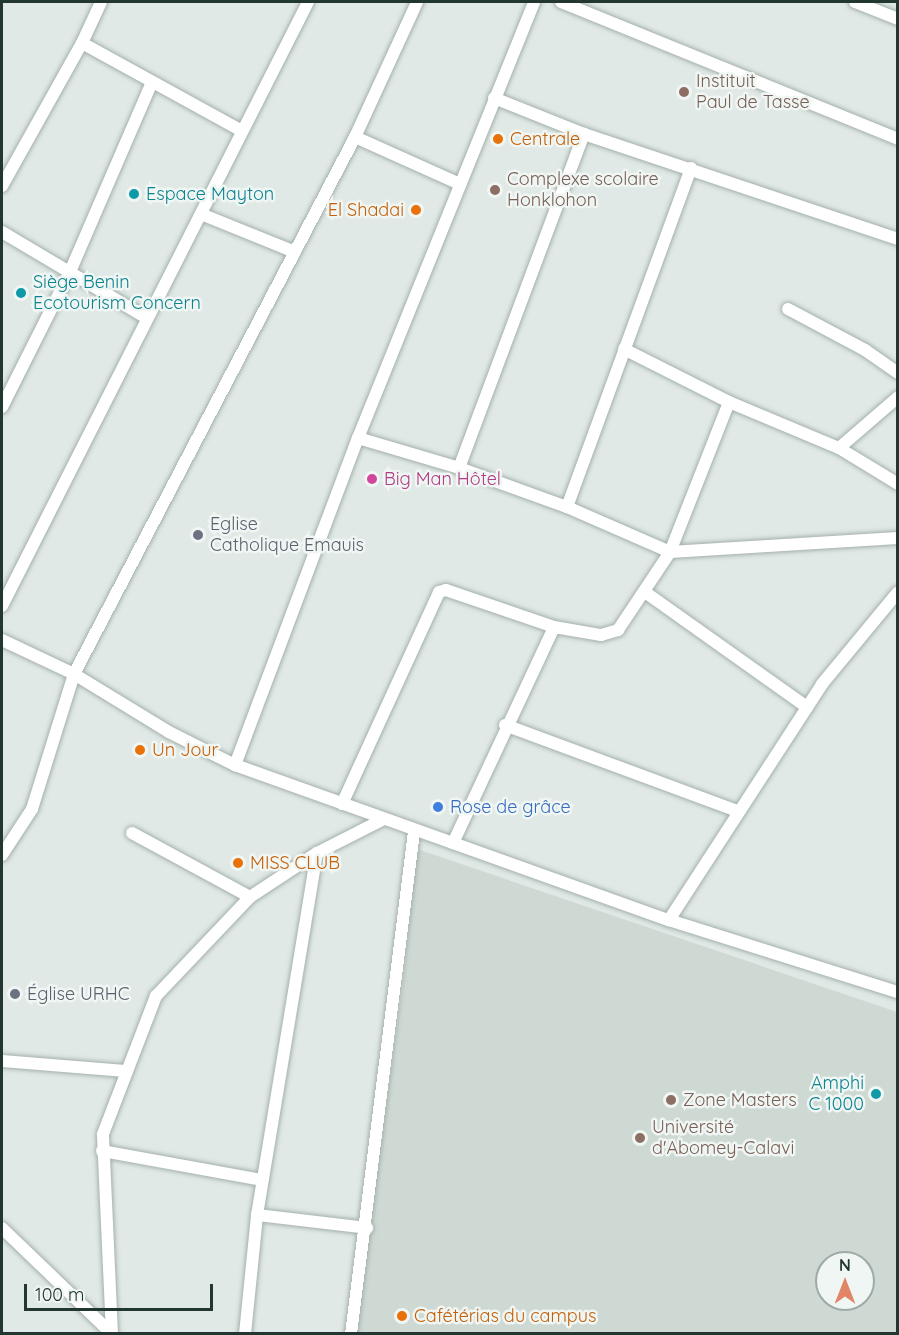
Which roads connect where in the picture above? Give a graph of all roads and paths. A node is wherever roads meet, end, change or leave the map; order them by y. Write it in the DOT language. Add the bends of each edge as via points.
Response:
graph roads {
  1 [pos="101,2"];
  2 [pos="308,2"];
  3 [pos="417,2"];
  4 [pos="534,2"];
  5 [pos="561,2"];
  6 [pos="855,2"];
  7 [pos="897,19"];
  8 [pos="82,43"];
  9 [pos="152,82"];
  10 [pos="494,98"];
  11 [pos="240,130"];
  12 [pos="584,134"];
  13 [pos="355,137"];
  14 [pos="897,139"];
  15 [pos="691,168"];
  16 [pos="460,184"];
  17 [pos="2,186"];
  18 [pos="201,214"];
  19 [pos="2,232"];
  20 [pos="897,239"];
  21 [pos="295,252"];
  22 [pos="69,274"];
  23 [pos="788,309"];
  24 [pos="147,318"];
  25 [pos="624,349"];
  26 [pos="897,372"];
  27 [pos="897,397"];
  28 [pos="729,402"];
  29 [pos="2,407"];
  30 [pos="358,438"];
  31 [pos="839,448"];
  32 [pos="459,468"];
  33 [pos="897,484"];
  34 [pos="567,507"];
  35 [pos="897,538"];
  36 [pos="669,552"];
  37 [pos="645,592"];
  38 [pos="897,592"];
  39 [pos="2,606"];
  40 [pos="554,627"];
  41 [pos="2,640"];
  42 [pos="74,674"];
  43 [pos="807,707"];
  44 [pos="506,725"];
  45 [pos="235,765"];
  46 [pos="342,804"];
  47 [pos="738,811"];
  48 [pos="382,820"];
  49 [pos="414,832"];
  50 [pos="132,833"];
  51 [pos="453,843"];
  52 [pos="317,853"];
  53 [pos="2,855"];
  54 [pos="250,897"];
  55 [pos="669,920"];
  56 [pos="897,992"];
  57 [pos="2,1061"];
  58 [pos="126,1071"];
  59 [pos="102,1151"];
  60 [pos="262,1180"];
  61 [pos="257,1215"];
  62 [pos="2,1228"];
  63 [pos="366,1228"];
  64 [pos="112,1333"];
  65 [pos="245,1334"];
  66 [pos="351,1334"];
  1 -- 8 [label="street"];
  2 -- 11 [label="street"];
  3 -- 13 [label="street"];
  4 -- 10 [label="street"];
  5 -- 14 [label="street"];
  6 -- 7 [label="street"];
  8 -- 9 [label="street"];
  8 -- 17 [label="street"];
  9 -- 11 [label="street"];
  9 -- 22 [label="street"];
  10 -- 12 [label="street"];
  10 -- 16 [label="street"];
  11 -- 18 [label="street"];
  12 -- 15 [label="street"];
  12 -- 32 [label="street"];
  13 -- 16 [label="street"];
  13 -- 21 [label="street"];
  15 -- 20 [label="street"];
  15 -- 25 [label="street"];
  16 -- 30 [label="street"];
  18 -- 21 [label="street"];
  18 -- 24 [label="street"];
  19 -- 22 [label="street"];
  21 -- 42 [label="street"];
  22 -- 24 [label="street"];
  22 -- 29 [label="street"];
  23 -- 26 [label="street" via="865,350"];
  24 -- 39 [label="street"];
  25 -- 28 [label="street"];
  25 -- 34 [label="street"];
  27 -- 31 [label="street"];
  28 -- 31 [label="street"];
  28 -- 36 [label="street"];
  30 -- 32 [label="street"];
  30 -- 45 [label="street"];
  31 -- 33 [label="street"];
  32 -- 34 [label="street"];
  34 -- 36 [label="street"];
  35 -- 36 [label="street"];
  36 -- 37 [label="street"];
  37 -- 40 [label="street" via="618,630 601,635"];
  37 -- 43 [label="street"];
  38 -- 43 [label="street" via="841,658"];
  40 -- 44 [label="street"];
  40 -- 46 [label="street" via="446,590 439,592"];
  41 -- 42 [label="street"];
  42 -- 45 [label="street" via="169,732"];
  42 -- 53 [label="street" via="32,809"];
  43 -- 47 [label="street"];
  44 -- 47 [label="street"];
  44 -- 51 [label="street"];
  45 -- 46 [label="street"];
  46 -- 48 [label="street"];
  47 -- 55 [label="street"];
  48 -- 49 [label="street"];
  48 -- 52 [label="street"];
  49 -- 51 [label="street"];
  49 -- 63 [label="street"];
  50 -- 54 [label="street"];
  51 -- 55 [label="street"];
  52 -- 54 [label="street"];
  52 -- 60 [label="street"];
  54 -- 58 [label="street" via="163,985"];
  55 -- 56 [label="street"];
  57 -- 58 [label="street"];
  58 -- 59 [label="street" via="108,1115"];
  59 -- 60 [label="street"];
  59 -- 64 [label="street"];
  60 -- 61 [label="street"];
  61 -- 63 [label="street"];
  61 -- 65 [label="street"];
  62 -- 64 [label="street"];
  63 -- 66 [label="street"];
}
